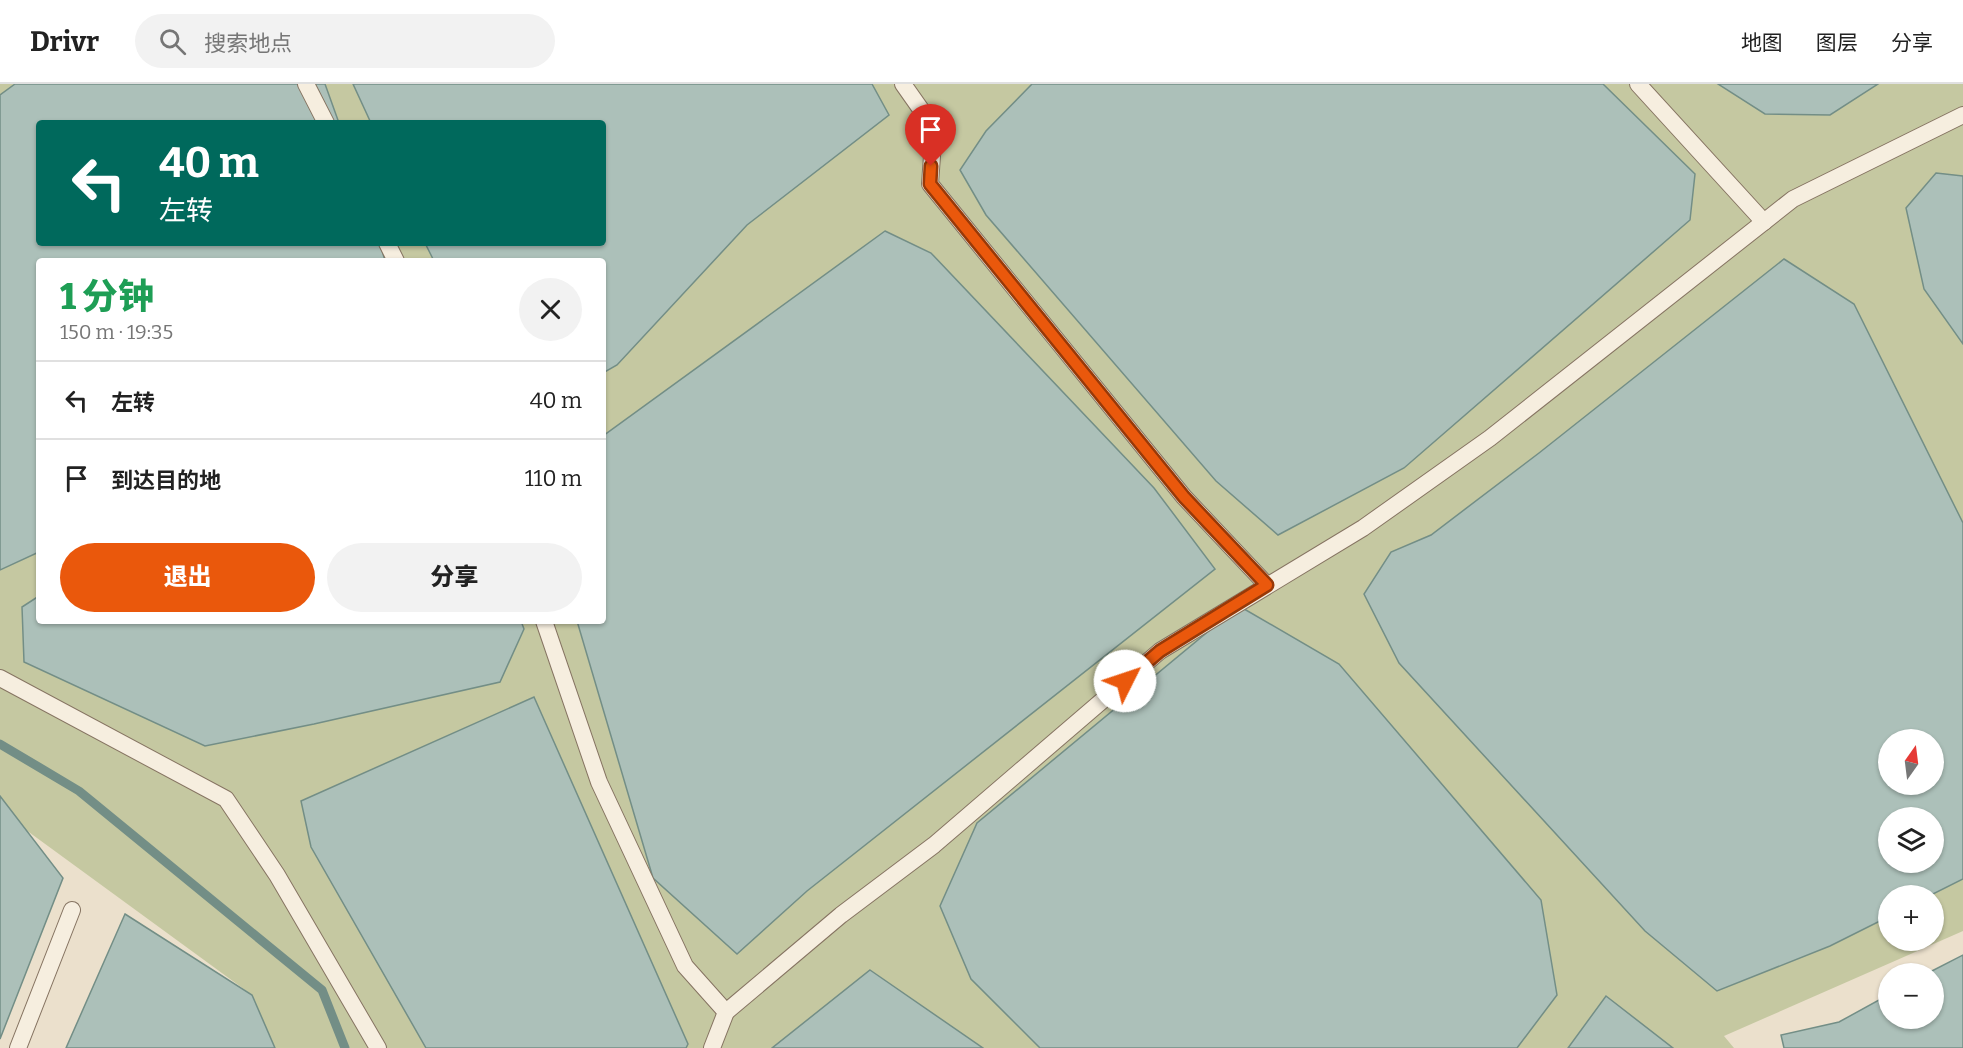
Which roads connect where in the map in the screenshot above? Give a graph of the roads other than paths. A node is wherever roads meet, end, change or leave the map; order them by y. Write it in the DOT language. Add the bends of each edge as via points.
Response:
graph roads {
  1 [pos="306,84"];
  2 [pos="903,84"];
  3 [pos="1638,84"];
  4 [pos="1963,115"];
  5 [pos="324,120"];
  6 [pos="1764,222"];
  7 [pos="1267,585"];
  8 [pos="545,624"];
  9 [pos="0,678"];
  10 [pos="72,910"];
  11 [pos="726,1012"];
  12 [pos="18,1048"];
  13 [pos="378,1048"];
  14 [pos="712,1048"];
  1 -- 5 [label="lane"];
  2 -- 7 [label="lane" via="934,128 930,184 1184,497"];
  3 -- 6 [label="lane"];
  4 -- 6 [label="lane" via="1794,199"];
  6 -- 7 [label="lane" via="1490,438 1363,528"];
  7 -- 11 [label="lane" via="1160,651 934,845 841,915"];
  8 -- 11 [label="lane" via="599,782 685,966"];
  9 -- 13 [label="lane" via="226,799 277,876"];
  10 -- 12 [label="lane"];
  11 -- 14 [label="lane"];
}
